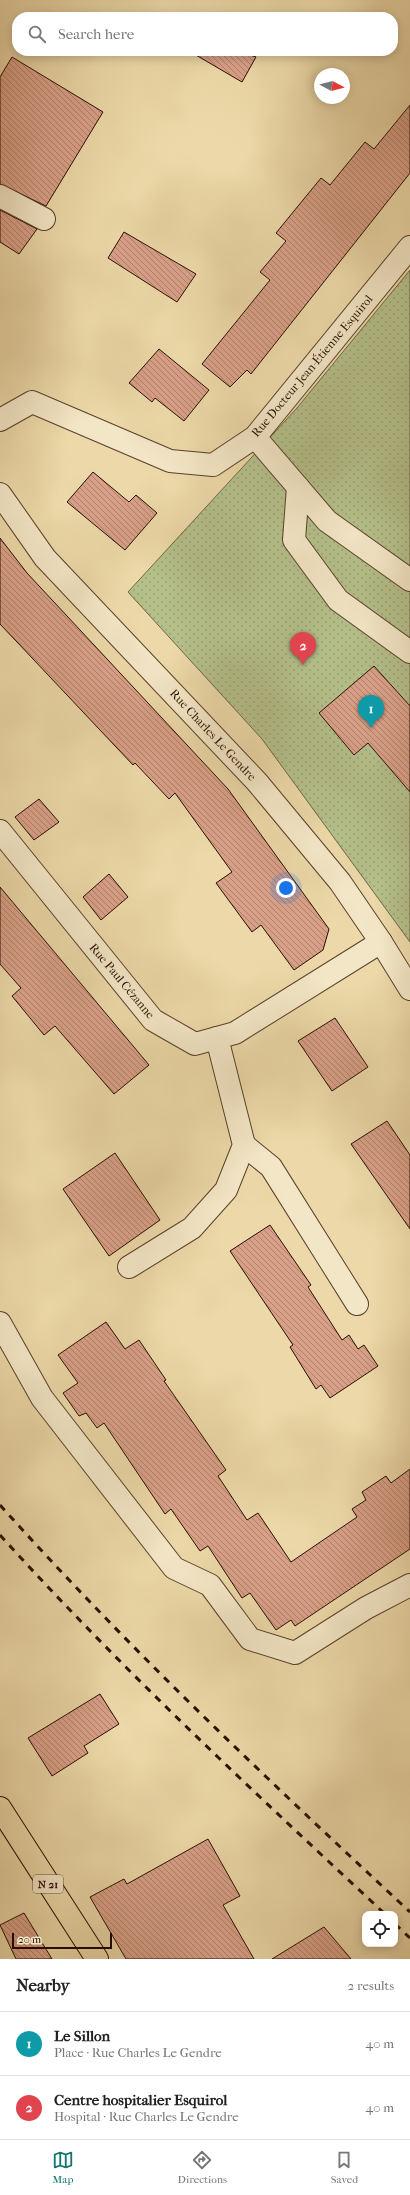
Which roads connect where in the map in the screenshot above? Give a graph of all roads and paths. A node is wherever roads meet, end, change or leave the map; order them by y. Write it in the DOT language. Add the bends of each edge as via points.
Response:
graph roads {
  1 [pos="0,196"];
  2 [pos="44,219"];
  3 [pos="410,247"];
  4 [pos="0,420"];
  5 [pos="255,437"];
  6 [pos="298,487"];
  7 [pos="0,494"];
  8 [pos="410,580"];
  9 [pos="410,652"];
  10 [pos="0,831"];
  11 [pos="381,942"];
  12 [pos="410,989"];
  13 [pos="217,1038"];
  14 [pos="244,1145"];
  15 [pos="129,1267"];
  16 [pos="357,1304"];
  17 [pos="0,1323"];
  18 [pos="410,1585"];
  19 [pos="0,1808"];
  20 [pos="97,1959"];
  1 -- 2 [label="street"];
  3 -- 5 [label="street, Rue Docteur Jean-Étienne Esquirol"];
  4 -- 5 [label="street, Rue Docteur Jean-Étienne Esquirol" via="32,402 170,461 213,465"];
  5 -- 6 [label="street"];
  6 -- 8 [label="street" via="327,521"];
  6 -- 9 [label="street" via="294,540 338,600"];
  7 -- 11 [label="street, Rue Charles Le Gendre" via="45,558 257,782 340,882"];
  10 -- 13 [label="street, Rue Paul Cézanne" via="153,1020 195,1044"];
  11 -- 12 [label="street, Rue Charles Le Gendre"];
  11 -- 13 [label="street, Rue Paul Cézanne" via="235,1034"];
  13 -- 14 [label="street"];
  14 -- 15 [label="street" via="226,1190 192,1228"];
  14 -- 16 [label="street" via="271,1167"];
  17 -- 18 [label="street" via="42,1398 174,1568 210,1585 250,1639 295,1653 366,1608"];
  19 -- 20 [label="main road, N 21"];
}
